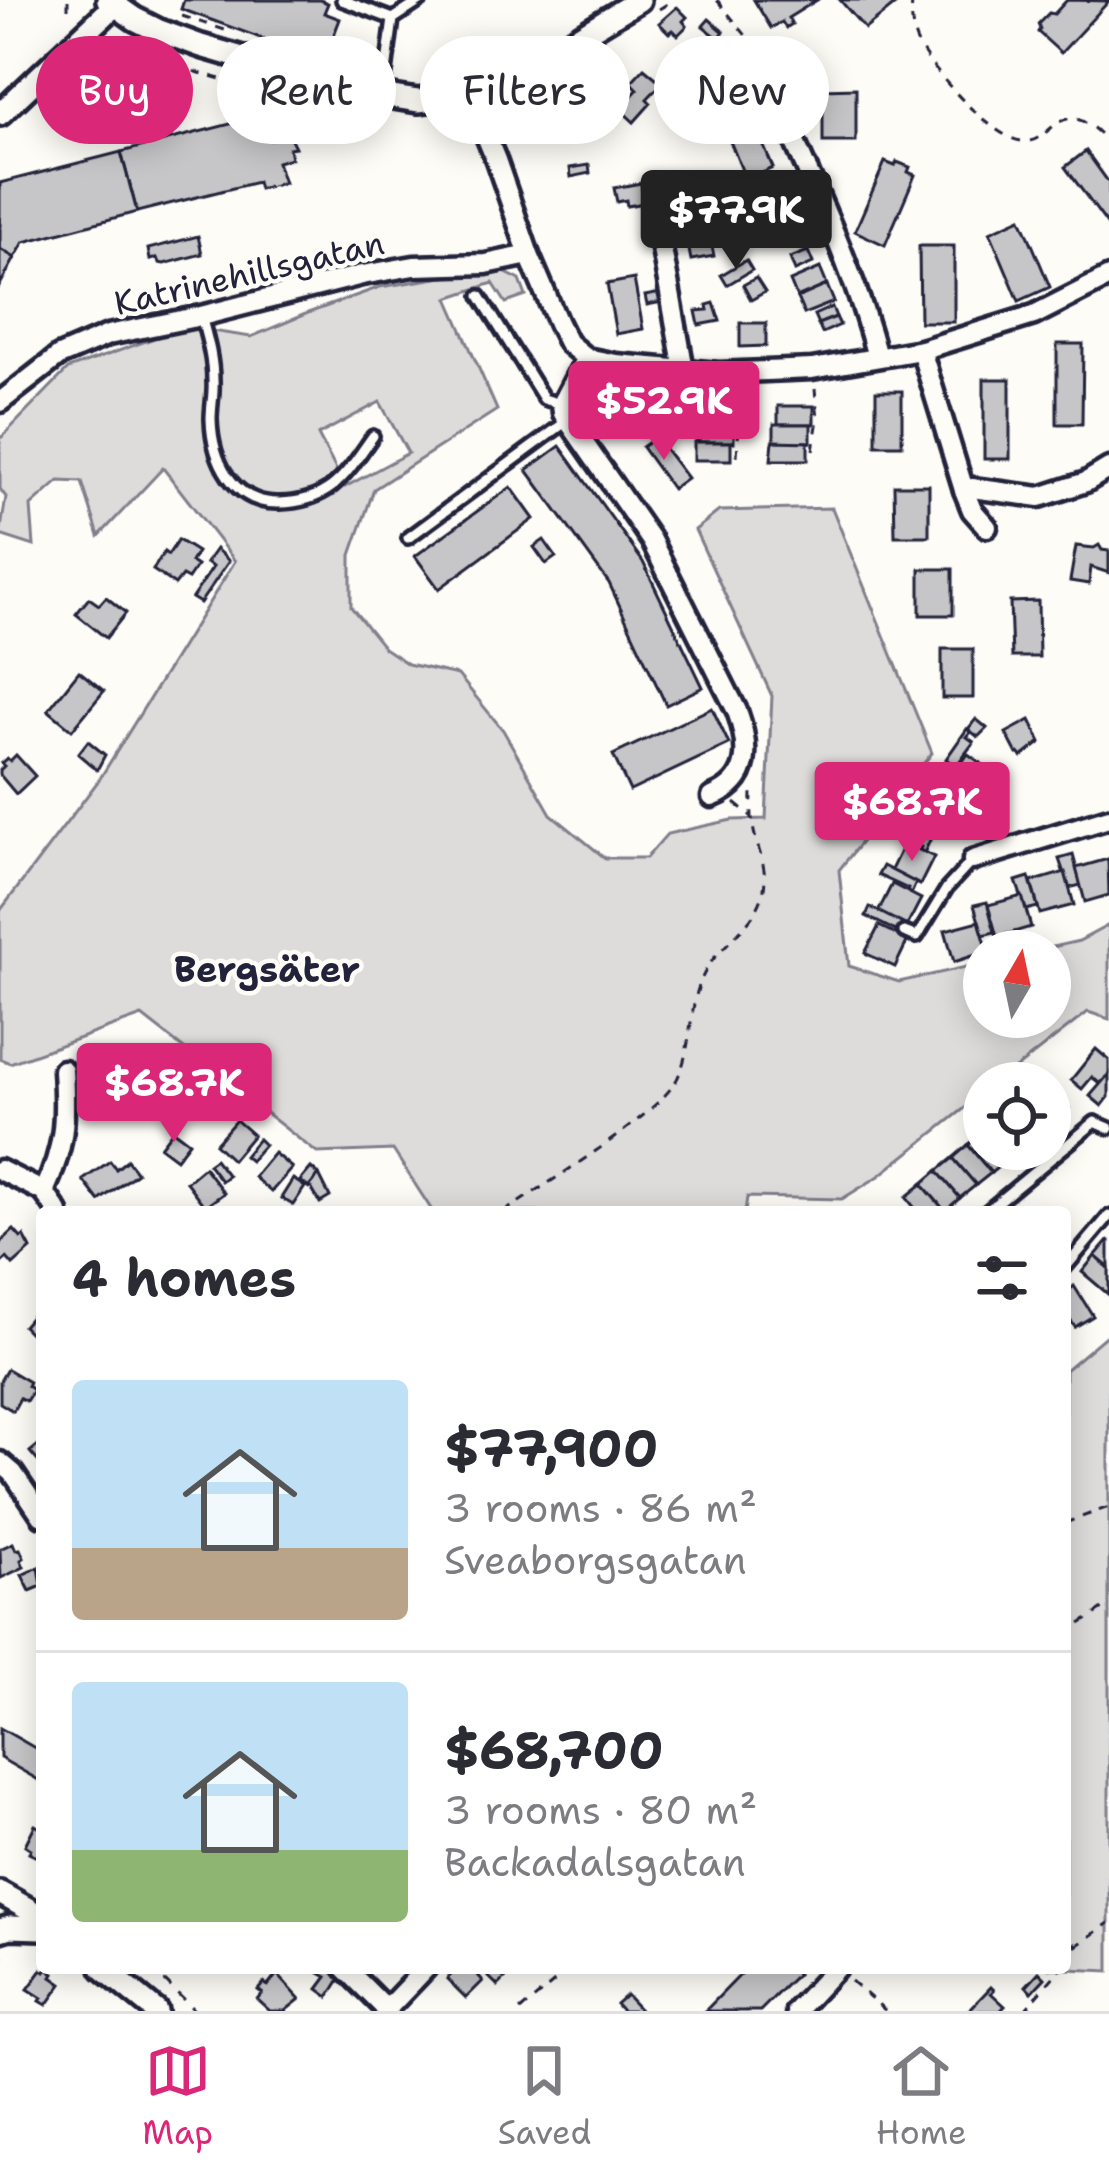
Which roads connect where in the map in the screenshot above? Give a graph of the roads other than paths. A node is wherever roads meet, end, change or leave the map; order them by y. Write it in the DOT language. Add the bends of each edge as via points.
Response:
graph roads {
  1 [pos="342,0"];
  2 [pos="422,0"];
  3 [pos="639,0"];
  4 [pos="115,2"];
  5 [pos="393,19"];
  6 [pos="391,36"];
  7 [pos="580,36"];
  8 [pos="217,51"];
  9 [pos="2,108"];
  10 [pos="489,144"];
  11 [pos="796,144"];
  12 [pos="658,227"];
  13 [pos="529,255"];
  14 [pos="1109,278"];
  15 [pos="480,296"];
  16 [pos="201,316"];
  17 [pos="921,350"];
  18 [pos="877,357"];
  19 [pos="586,358"];
  20 [pos="684,370"];
  21 [pos="0,402"];
  22 [pos="565,413"];
  23 [pos="373,436"];
  24 [pos="1109,468"];
  25 [pos="964,490"];
  26 [pos="987,527"];
  27 [pos="408,538"];
  28 [pos="712,797"];
  29 [pos="1109,818"];
  30 [pos="973,860"];
  31 [pos="904,932"];
  32 [pos="63,1070"];
  33 [pos="1109,1128"];
  34 [pos="0,1170"];
  35 [pos="44,1192"];
  36 [pos="54,1206"];
  37 [pos="993,1206"];
  38 [pos="1109,1216"];
  39 [pos="1071,1261"];
  40 [pos="0,1462"];
  41 [pos="36,1507"];
  42 [pos="0,1893"];
  43 [pos="36,1918"];
  44 [pos="36,1926"];
  45 [pos="0,1930"];
  46 [pos="111,1974"];
  47 [pos="351,1974"];
  48 [pos="420,1974"];
  49 [pos="831,1974"];
  50 [pos="385,2010"];
  51 [pos="156,2011"];
  52 [pos="796,2011"];
  1 -- 5 [label="lane"];
  2 -- 5 [label="lane"];
  3 -- 7 [label="street"];
  4 -- 8 [label="street" via="157,30"];
  4 -- 9 [label="street"];
  5 -- 6 [label="lane"];
  10 -- 13 [label="street"];
  11 -- 18 [label="street"];
  12 -- 20 [label="street"];
  13 -- 16 [label="street, Katrinehillsgatan" via="380,272"];
  13 -- 19 [label="street" via="568,343"];
  14 -- 17 [label="street" via="1034,315"];
  15 -- 22 [label="lane" via="544,399"];
  16 -- 21 [label="street, Katrinehillsgatan" via="108,335 59,356"];
  16 -- 23 [label="lane" via="214,440 232,486 275,503 327,493"];
  17 -- 18 [label="street"];
  17 -- 25 [label="street"];
  18 -- 20 [label="street" via="741,374"];
  19 -- 20 [label="street"];
  19 -- 22 [label="street"];
  22 -- 27 [label="lane"];
  22 -- 28 [label="street" via="651,540 737,711 746,748 740,776"];
  24 -- 25 [label="street" via="1040,497"];
  25 -- 26 [label="street"];
  29 -- 30 [label="street"];
  30 -- 31 [label="lane" via="916,938"];
  32 -- 35 [label="street" via="66,1120"];
  33 -- 37 [label="lane" via="1095,1122"];
  34 -- 35 [label="street"];
  35 -- 36 [label="street"];
  38 -- 39 [label="lane"];
  40 -- 41 [label="street"];
  42 -- 43 [label="street"];
  44 -- 45 [label="street"];
  46 -- 51 [label="street"];
  47 -- 50 [label="street"];
  48 -- 50 [label="street"];
  49 -- 52 [label="street"];
}
